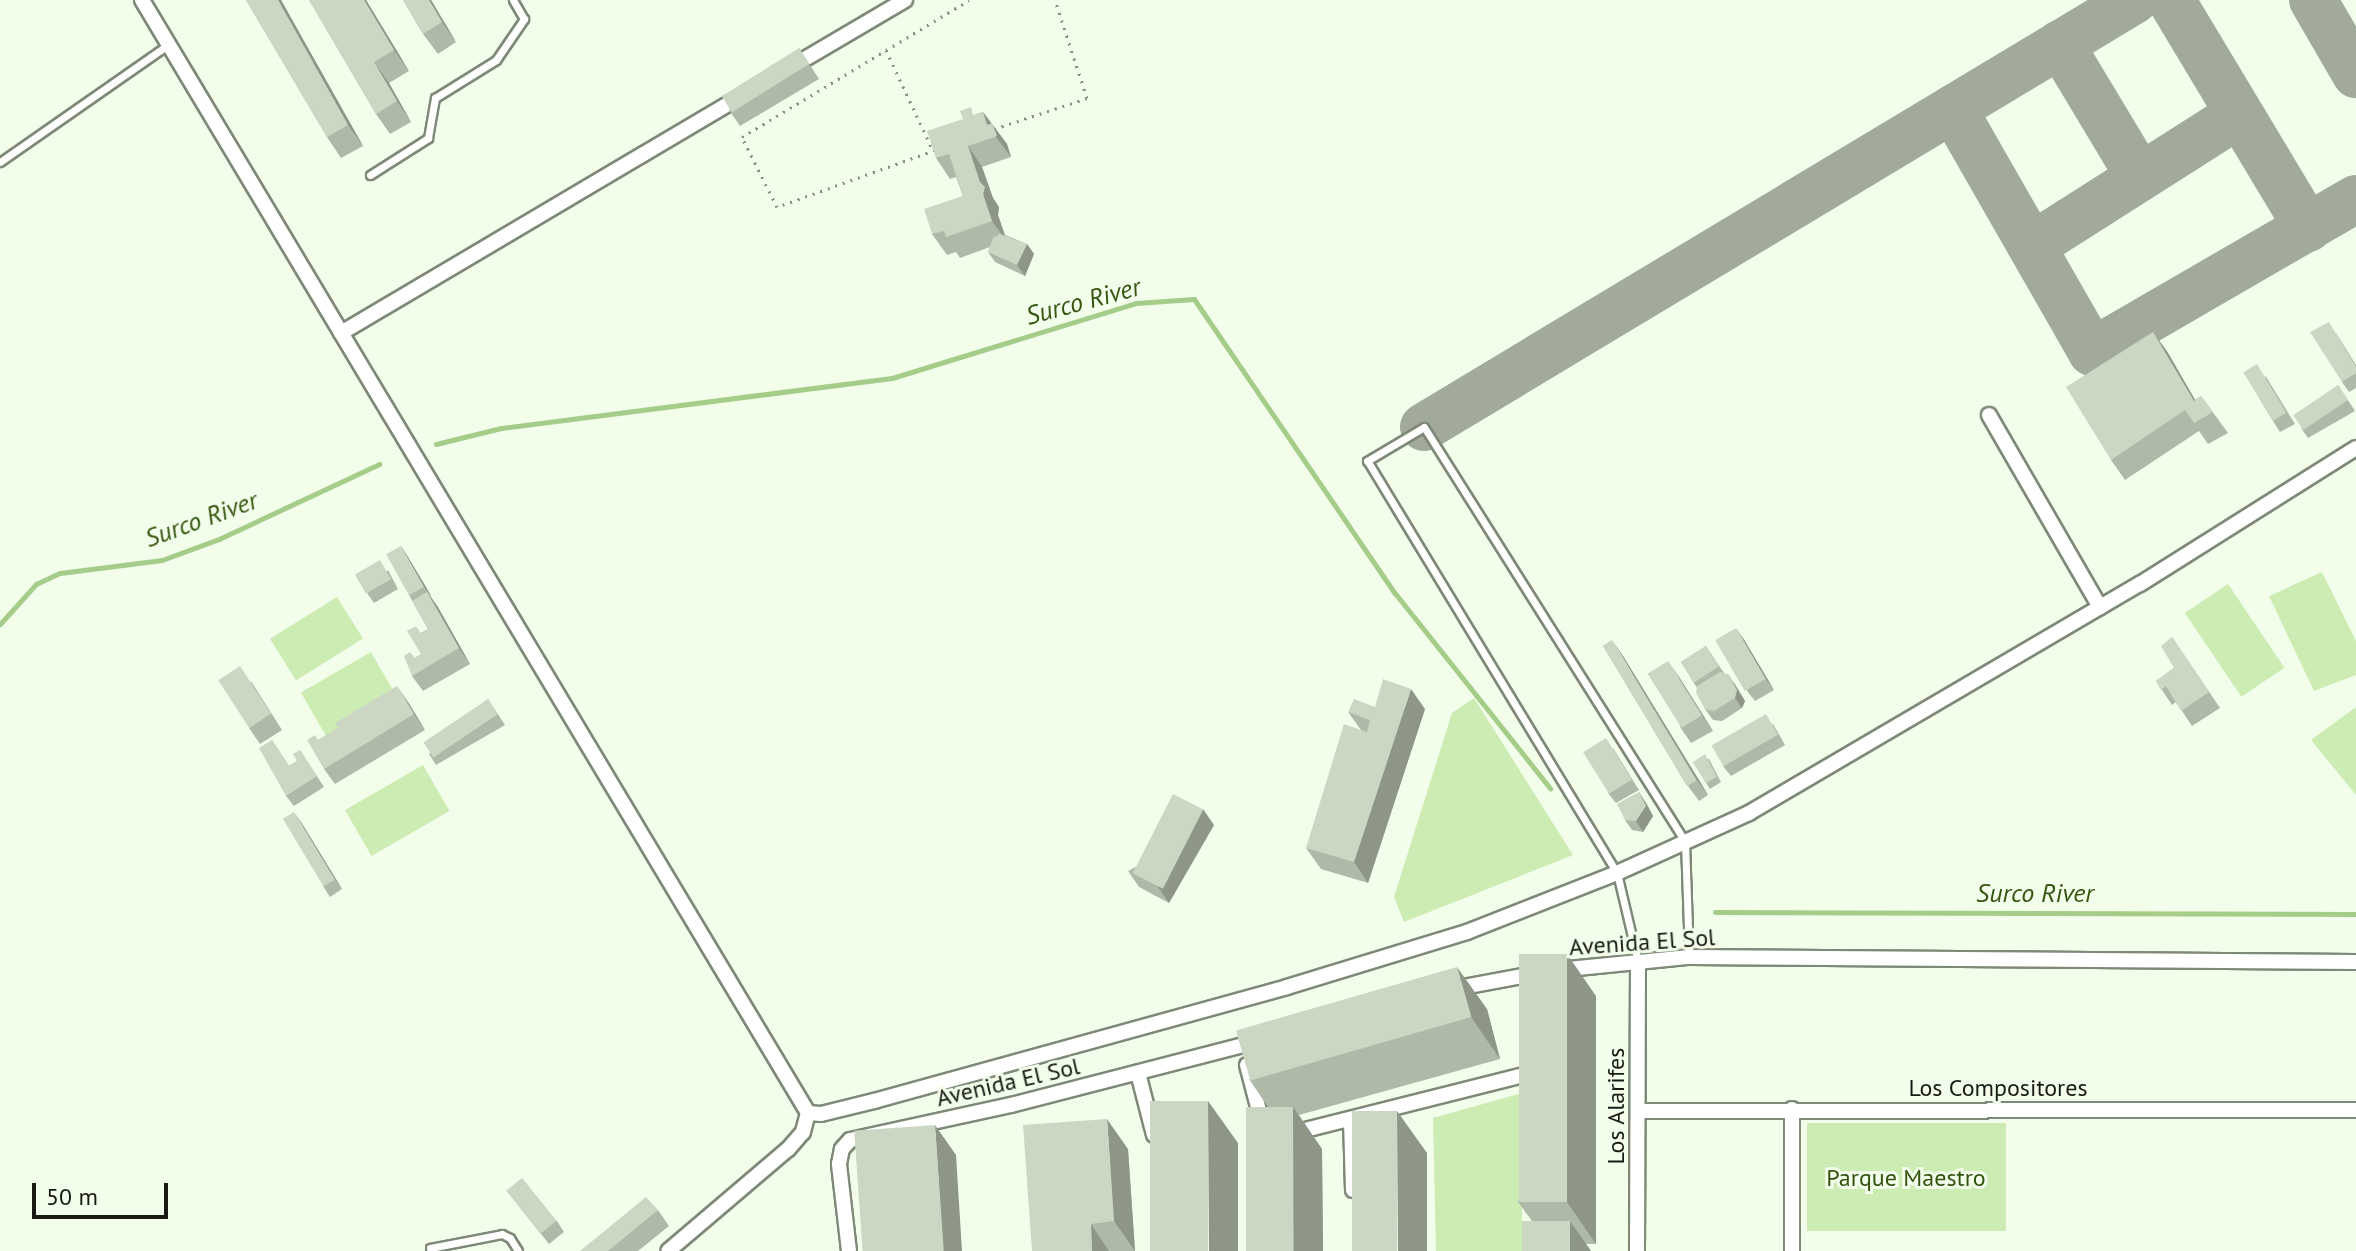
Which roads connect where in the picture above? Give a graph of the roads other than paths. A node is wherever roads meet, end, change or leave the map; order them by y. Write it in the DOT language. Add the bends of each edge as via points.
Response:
graph roads {
  1 [pos="142,0"];
  2 [pos="513,0"];
  3 [pos="905,0"];
  4 [pos="169,44"];
  5 [pos="781,73"];
  6 [pos="754,89"];
  7 [pos="0,162"];
  8 [pos="370,175"];
  9 [pos="341,333"];
  10 [pos="1989,415"];
  11 [pos="2356,448"];
  12 [pos="2100,607"];
  13 [pos="1685,842"];
  14 [pos="1617,873"];
  15 [pos="1689,957"];
  16 [pos="1638,962"];
  17 [pos="2356,962"];
  18 [pos="1439,993"];
  19 [pos="1271,1038"];
  20 [pos="1529,1045"];
  21 [pos="1241,1046"];
  22 [pos="1138,1073"];
  23 [pos="1792,1109"];
  24 [pos="2356,1110"];
  25 [pos="1639,1111"];
  26 [pos="808,1113"];
  27 [pos="1351,1119"];
  28 [pos="1153,1158"];
  29 [pos="1353,1207"];
  30 [pos="430,1248"];
  31 [pos="518,1251"];
  32 [pos="668,1251"];
  33 [pos="849,1251"];
  34 [pos="1637,1251"];
  35 [pos="1792,1251"];
  1 -- 4 [label="street"];
  2 -- 8 [label="lane" via="524,19 496,60 435,98 428,138"];
  3 -- 5 [label="street"];
  4 -- 7 [label="lane"];
  4 -- 9 [label="street"];
  6 -- 9 [label="street"];
  9 -- 26 [label="street"];
  10 -- 12 [label="street"];
  11 -- 12 [label="street"];
  12 -- 13 [label="street" via="1749,813"];
  13 -- 14 [label="street"];
  13 -- 14 [label="lane" via="1424,427 1367,461"];
  13 -- 15 [label="lane"];
  14 -- 16 [label="lane"];
  14 -- 26 [label="street" via="1467,932 1287,987 874,1101"];
  15 -- 16 [label="street, Avenida El Sol"];
  15 -- 17 [label="street, Avenida El Sol"];
  16 -- 18 [label="street, Avenida El Sol"];
  16 -- 25 [label="street, Los Alarifes"];
  19 -- 21 [label="street, Avenida El Sol"];
  20 -- 27 [label="street" via="1531,1073"];
  21 -- 22 [label="street, Avenida El Sol"];
  21 -- 27 [label="street" via="1269,1139"];
  22 -- 28 [label="street" via="1154,1128"];
  22 -- 33 [label="street, Avenida El Sol" via="856,1137 839,1156"];
  23 -- 24 [label="street, Los Compositores"];
  23 -- 25 [label="street, Los Compositores"];
  23 -- 35 [label="street"];
  25 -- 34 [label="street, Los Alarifes"];
  26 -- 32 [label="street" via="803,1132 788,1149"];
  27 -- 29 [label="street"];
  30 -- 31 [label="lane" via="502,1234"];
}
